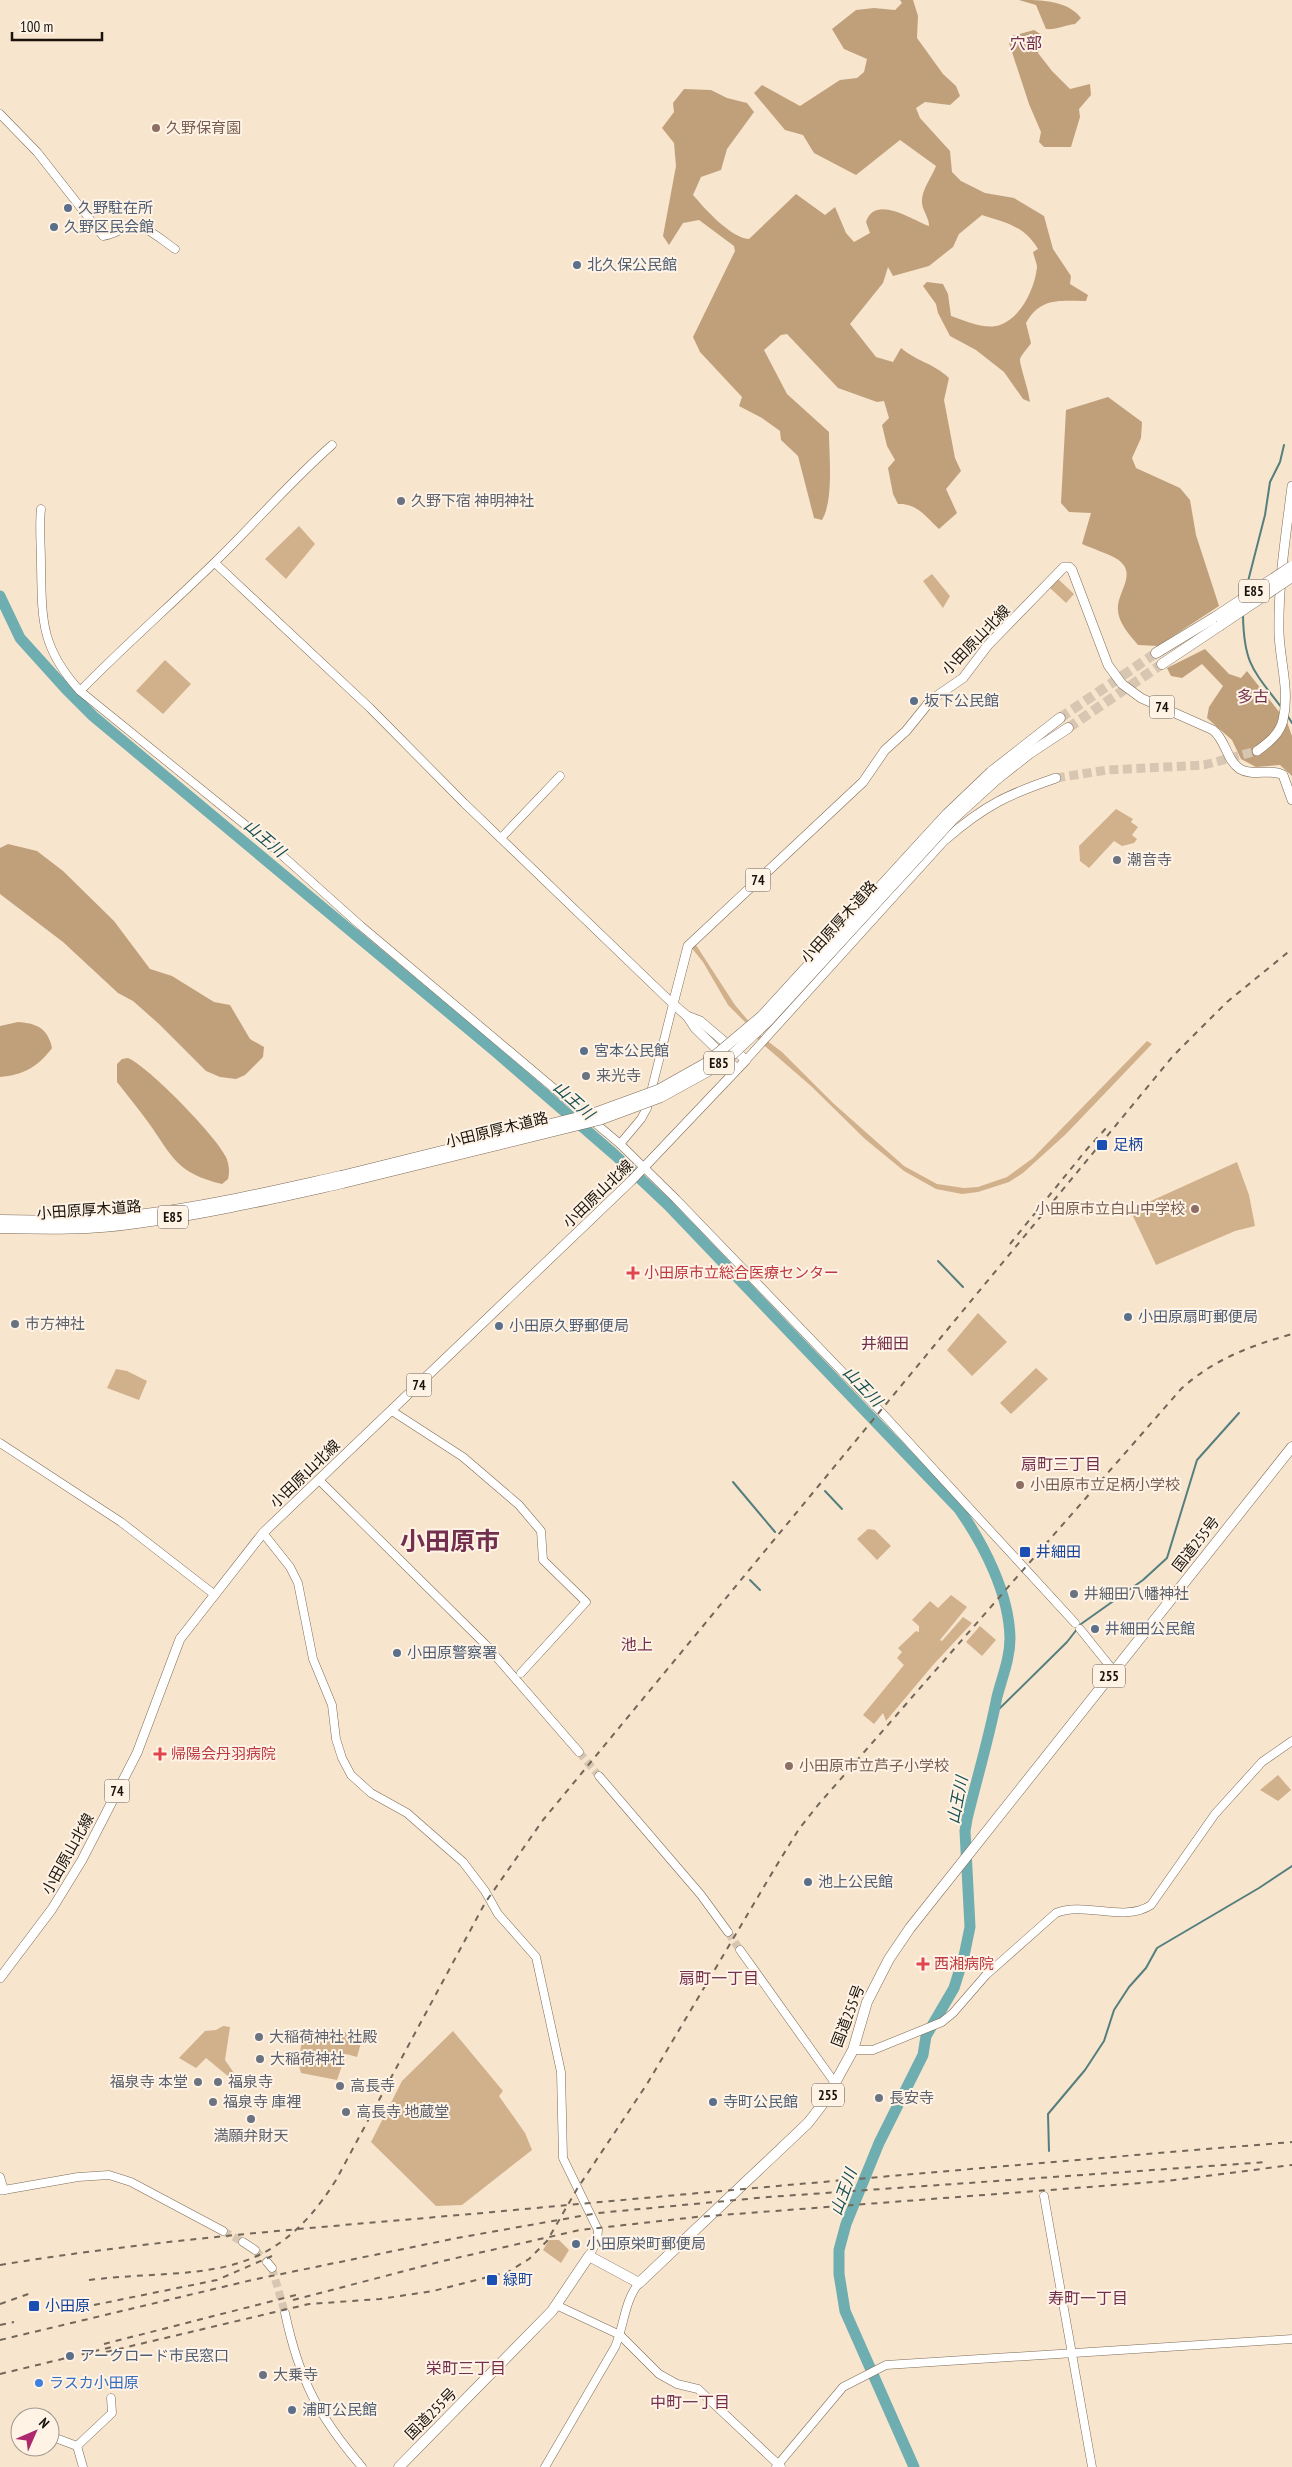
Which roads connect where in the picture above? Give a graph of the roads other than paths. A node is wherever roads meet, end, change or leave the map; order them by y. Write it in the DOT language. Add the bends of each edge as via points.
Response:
graph roads {
  1 [pos="0,114"];
  2 [pos="175,249"];
  3 [pos="332,445"];
  4 [pos="1292,486"];
  5 [pos="41,509"];
  6 [pos="214,562"];
  7 [pos="1292,566"];
  8 [pos="1292,577"];
  9 [pos="1218,621"];
  10 [pos="1156,653"];
  11 [pos="1162,664"];
  12 [pos="80,691"];
  13 [pos="1060,718"];
  14 [pos="1068,728"];
  15 [pos="1257,751"];
  16 [pos="560,776"];
  17 [pos="994,776"];
  18 [pos="1056,778"];
  19 [pos="1292,800"];
  20 [pos="501,838"];
  21 [pos="946,839"];
  22 [pos="674,1004"];
  23 [pos="687,1016"];
  24 [pos="746,1060"];
  25 [pos="737,1069"];
  26 [pos="620,1144"];
  27 [pos="642,1170"];
  28 [pos="342,1180"];
  29 [pos="0,1220"];
  30 [pos="0,1228"];
  31 [pos="392,1411"];
  32 [pos="0,1443"];
  33 [pos="1292,1447"];
  34 [pos="319,1480"];
  35 [pos="263,1533"];
  36 [pos="215,1596"];
  37 [pos="1113,1670"];
  38 [pos="521,1672"];
  39 [pos="1292,1741"];
  40 [pos="579,1752"];
  41 [pos="599,1776"];
  42 [pos="728,1932"];
  43 [pos="740,1950"];
  44 [pos="0,1978"];
  45 [pos="853,2050"];
  46 [pos="835,2083"];
  47 [pos="0,2177"];
  48 [pos="2,2190"];
  49 [pos="1044,2196"];
  50 [pos="223,2231"];
  51 [pos="243,2242"];
  52 [pos="255,2250"];
  53 [pos="589,2256"];
  54 [pos="639,2284"];
  55 [pos="556,2305"];
  56 [pos="285,2313"];
  57 [pos="620,2335"];
  58 [pos="1292,2339"];
  59 [pos="1073,2354"];
  60 [pos="111,2398"];
  61 [pos="60,2440"];
  62 [pos="77,2446"];
  63 [pos="778,2466"];
  64 [pos="82,2467"];
  65 [pos="362,2467"];
  66 [pos="399,2467"];
  67 [pos="544,2467"];
  68 [pos="1092,2467"];
  1 -- 2 [label="street" via="37,152 103,236 125,228 142,227"];
  3 -- 6 [label="street" via="305,468"];
  4 -- 15 [label="main road" via="1280,579 1279,635 1287,696 1283,722 1273,740"];
  5 -- 12 [label="street" via="42,611 46,634 53,655"];
  6 -- 12 [label="street"];
  6 -- 20 [label="street" via="370,708"];
  7 -- 9 [label="highway, E85, bridge"];
  8 -- 9 [label="highway, E85, bridge"];
  9 -- 10 [label="highway, E85"];
  9 -- 11 [label="highway, E85"];
  12 -- 26 [label="street" via="275,849 361,926"];
  13 -- 17 [label="highway, 小田原厚木道路 / E85"];
  14 -- 17 [label="highway, 小田原厚木道路 / E85"];
  16 -- 20 [label="street"];
  17 -- 28 [label="highway, 小田原厚木道路 / E85, bridge" via="768,1021 733,1054 710,1070 661,1097 599,1120"];
  18 -- 21 [label="main road" via="993,803"];
  19 -- 22 [label="main road, 小田原山北線 / 74" via="1280,774 1240,769 1213,730 1141,698 1122,684 1108,666 1072,570 1064,567 988,645 963,678 931,700 906,731 885,750 863,782 688,946"];
  20 -- 22 [label="street"];
  21 -- 24 [label="street"];
  22 -- 23 [label="main road"];
  22 -- 26 [label="street" via="647,1108"];
  23 -- 24 [label="main road" via="700,1021"];
  23 -- 25 [label="main road"];
  24 -- 25 [label="main road, 小田原山北線 / 74"];
  25 -- 27 [label="main road, 小田原山北線 / 74"];
  26 -- 27 [label="street"];
  27 -- 31 [label="main road, 小田原山北線 / 74"];
  27 -- 37 [label="street" via="882,1414 1078,1626"];
  28 -- 29 [label="highway, 小田原厚木道路 / E85" via="137,1216 56,1221"];
  28 -- 30 [label="highway, 小田原厚木道路 / E85" via="236,1207 136,1224 57,1229"];
  31 -- 34 [label="main road, 小田原山北線 / 74"];
  31 -- 38 [label="street" via="463,1457 519,1505 541,1531 543,1560 586,1602"];
  32 -- 36 [label="street" via="121,1522"];
  33 -- 37 [label="highway, 国道255号 / 255"];
  34 -- 35 [label="main road, 小田原山北線 / 74"];
  34 -- 40 [label="street" via="479,1638"];
  35 -- 36 [label="main road, 小田原山北線 / 74"];
  35 -- 53 [label="street" via="290,1567 298,1583 313,1659 332,1705 336,1739 351,1775 371,1793 407,1813 463,1862 498,1914 536,1957 561,2072 563,2158 598,2230 597,2241"];
  36 -- 44 [label="main road, 小田原山北線 / 74" via="180,1639 137,1753 70,1883"];
  37 -- 45 [label="highway, 国道255号 / 255" via="889,1958 867,2002"];
  39 -- 45 [label="street" via="1262,1762 1215,1814 1151,1905 1135,1911 1068,1909 1056,1913 986,1975 949,2017 873,2050"];
  41 -- 42 [label="street" via="701,1895"];
  43 -- 46 [label="street"];
  45 -- 46 [label="highway, 国道255号 / 255"];
  46 -- 54 [label="highway, 国道255号 / 255" via="826,2101 808,2123"];
  47 -- 48 [label="street"];
  48 -- 50 [label="street" via="109,2175 131,2182"];
  49 -- 59 [label="street"];
  51 -- 52 [label="street"];
  53 -- 54 [label="highway"];
  53 -- 55 [label="highway, 国道255号"];
  54 -- 57 [label="street" via="630,2300"];
  55 -- 57 [label="street"];
  55 -- 66 [label="highway, 国道255号"];
  56 -- 65 [label="street" via="290,2342 307,2389 332,2431"];
  57 -- 63 [label="street" via="659,2374 676,2384 698,2389"];
  57 -- 67 [label="street" via="584,2403"];
  58 -- 59 [label="street"];
  59 -- 63 [label="street" via="886,2365 843,2387"];
  59 -- 68 [label="street"];
  60 -- 62 [label="street" via="112,2413"];
  61 -- 62 [label="street"];
  62 -- 64 [label="street"];
}
